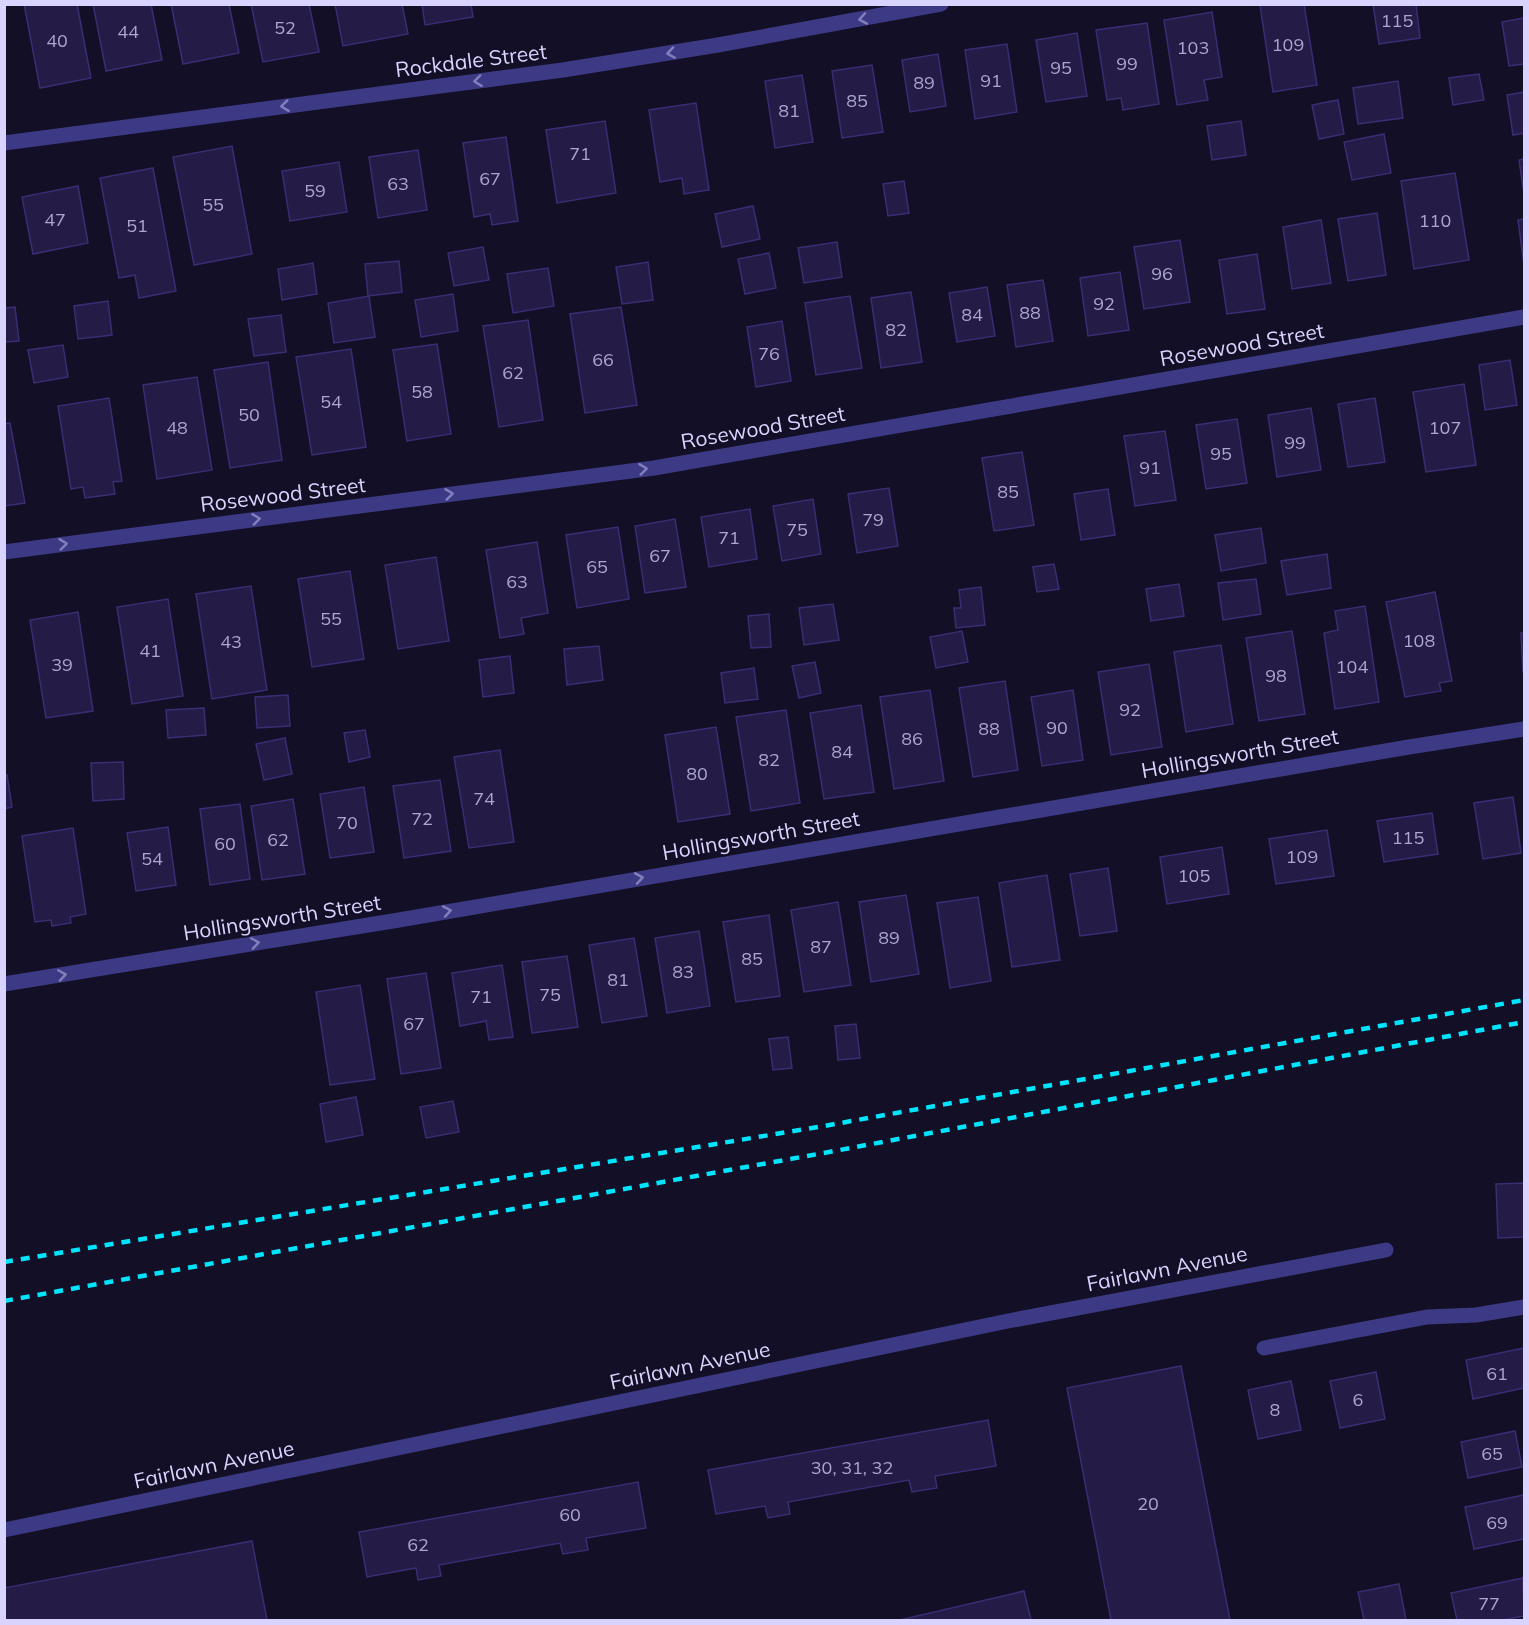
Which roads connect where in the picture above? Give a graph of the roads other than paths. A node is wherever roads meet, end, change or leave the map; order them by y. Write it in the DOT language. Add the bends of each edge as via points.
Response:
graph roads {
  1 [pos="941,4"];
  2 [pos="4,143"];
  3 [pos="1524,317"];
  4 [pos="4,552"];
  5 [pos="1524,729"];
  6 [pos="4,984"];
  7 [pos="1386,1250"];
  8 [pos="1524,1307"];
  9 [pos="1264,1348"];
  10 [pos="4,1530"];
  1 -- 2 [label="street, Rockdale Street, one-way" via="563,70"];
  4 -- 3 [label="street, Rosewood Street, one-way" via="654,468"];
  6 -- 5 [label="street, Hollingsworth Street, one-way"];
  7 -- 10 [label="street, Fairlawn Avenue" via="1008,1321"];
  8 -- 9 [label="street" via="1476,1315 1427,1317"];
}
